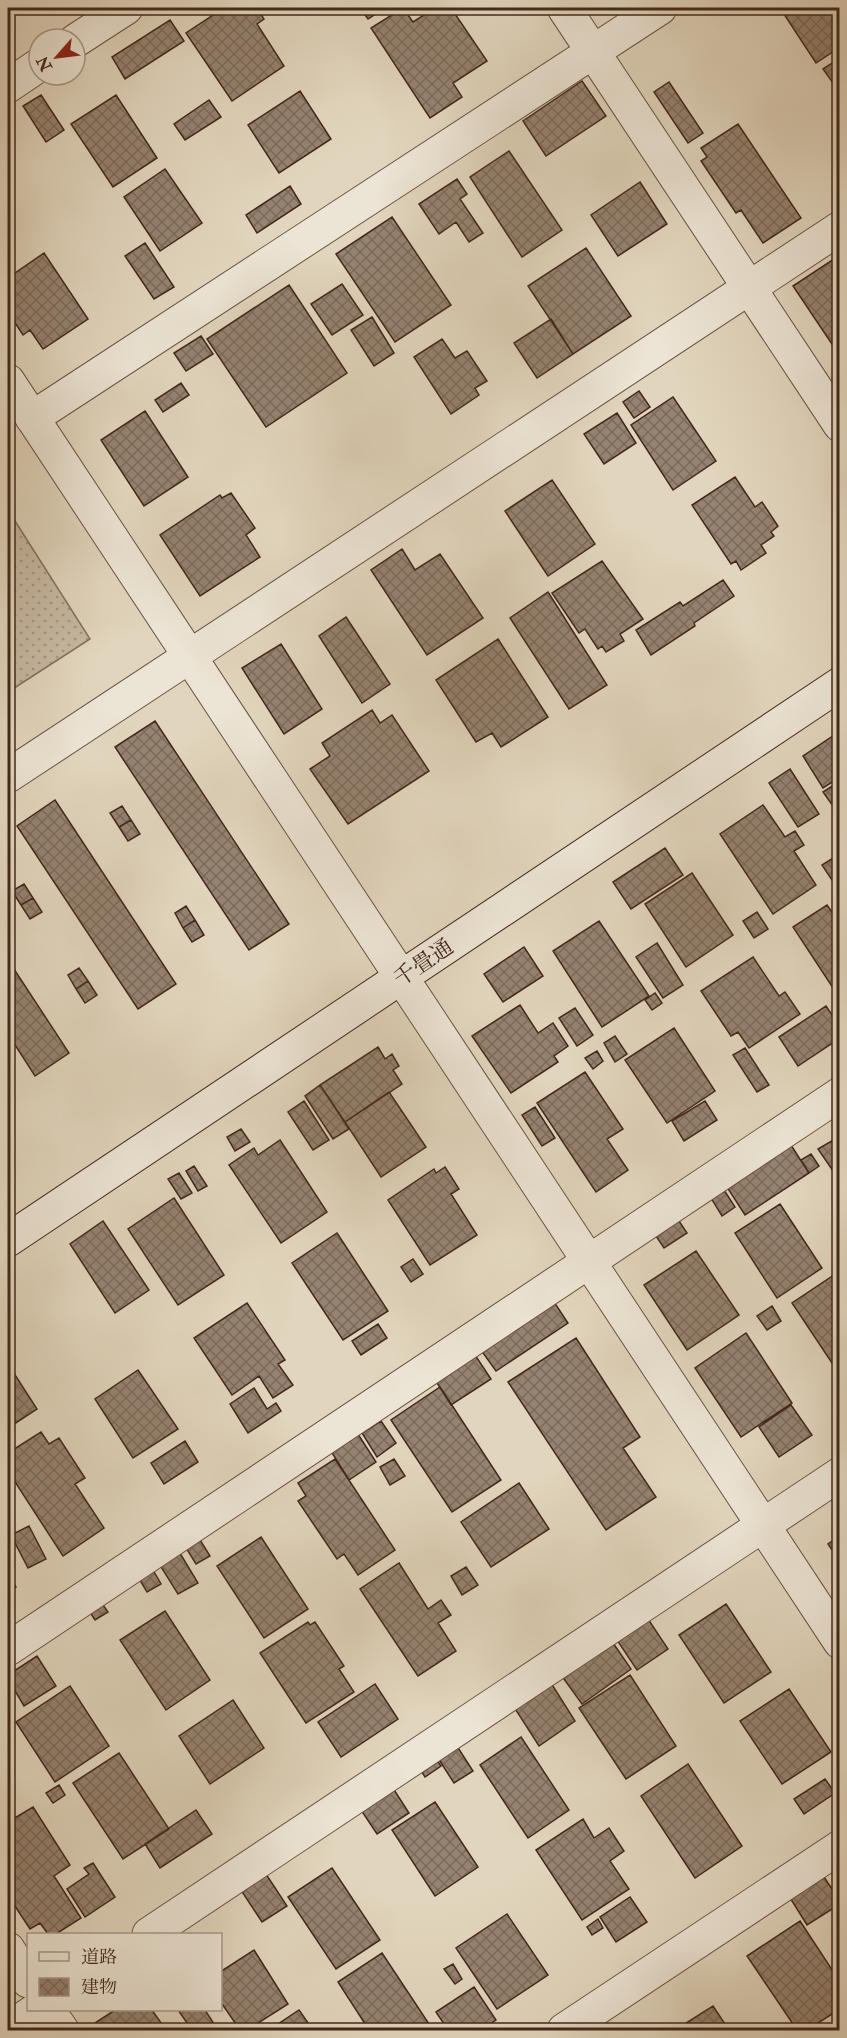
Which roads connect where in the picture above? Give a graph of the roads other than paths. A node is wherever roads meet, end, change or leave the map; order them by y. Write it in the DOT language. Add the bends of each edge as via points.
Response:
graph roads {
  1 [pos="126,8"];
  2 [pos="564,8"];
  3 [pos="660,8"];
  4 [pos="87,33"];
  5 [pos="593,51"];
  6 [pos="27,73"];
  7 [pos="8,86"];
  8 [pos="840,228"];
  9 [pos="749,288"];
  10 [pos="8,381"];
  11 [pos="32,418"];
  12 [pos="840,425"];
  13 [pos="189,656"];
  14 [pos="840,684"];
  15 [pos="8,776"];
  16 [pos="401,977"];
  17 [pos="840,1094"];
  18 [pos="8,1240"];
  19 [pos="589,1261"];
  20 [pos="840,1474"];
  21 [pos="762,1525"];
  22 [pos="840,1642"];
  23 [pos="8,1649"];
  24 [pos="840,1847"];
  25 [pos="152,1933"];
  26 [pos="8,1949"];
  27 [pos="27,1979"];
  28 [pos="35,2011"];
  29 [pos="49,2011"];
  30 [pos="8,2029"];
  31 [pos="62,2031"];
  32 [pos="564,2031"];
  1 -- 4 [label="street"];
  2 -- 5 [label="street"];
  3 -- 5 [label="street"];
  5 -- 9 [label="street"];
  5 -- 11 [label="street"];
  6 -- 7 [label="street"];
  8 -- 9 [label="street"];
  9 -- 12 [label="street"];
  9 -- 13 [label="street"];
  10 -- 11 [label="street"];
  11 -- 13 [label="street"];
  13 -- 15 [label="street"];
  13 -- 16 [label="street"];
  14 -- 16 [label="street, 千畳通"];
  16 -- 18 [label="street, 千畳通"];
  16 -- 19 [label="street"];
  17 -- 19 [label="street"];
  19 -- 21 [label="street"];
  19 -- 23 [label="street"];
  20 -- 21 [label="street"];
  21 -- 22 [label="street"];
  21 -- 25 [label="street"];
  24 -- 32 [label="street"];
  26 -- 27 [label="street"];
  28 -- 30 [label="street"];
  29 -- 31 [label="street"];
}
